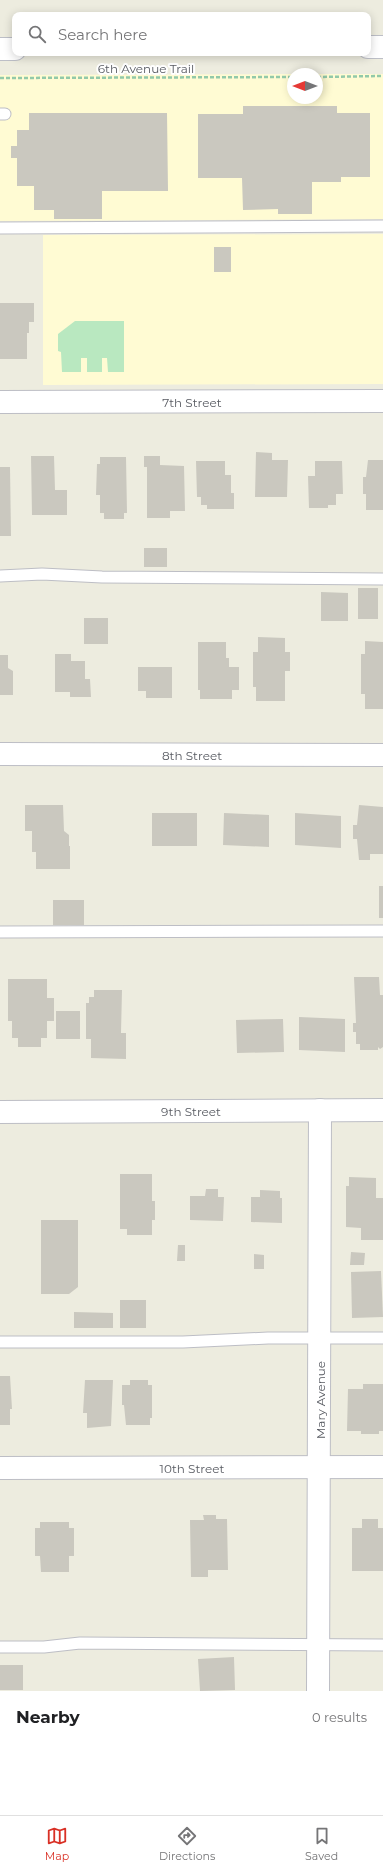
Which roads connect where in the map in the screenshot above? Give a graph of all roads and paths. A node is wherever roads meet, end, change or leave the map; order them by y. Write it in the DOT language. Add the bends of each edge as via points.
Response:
graph roads {
  1 [pos="371,47"];
  2 [pos="383,47"];
  3 [pos="0,49"];
  4 [pos="12,49"];
  5 [pos="383,76"];
  6 [pos="287,77"];
  7 [pos="323,77"];
  8 [pos="0,78"];
  9 [pos="383,226"];
  10 [pos="0,228"];
  11 [pos="383,401"];
  12 [pos="0,402"];
  13 [pos="0,576"];
  14 [pos="383,579"];
  15 [pos="0,754"];
  16 [pos="383,755"];
  17 [pos="383,931"];
  18 [pos="0,932"];
  19 [pos="320,1110"];
  20 [pos="383,1110"];
  21 [pos="0,1112"];
  22 [pos="320,1337"];
  23 [pos="383,1338"];
  24 [pos="0,1342"];
  25 [pos="319,1467"];
  26 [pos="383,1467"];
  27 [pos="0,1468"];
  28 [pos="319,1644"];
  29 [pos="383,1645"];
  30 [pos="0,1647"];
  31 [pos="318,1691"];
  1 -- 2 [label="street"];
  3 -- 4 [label="street"];
  5 -- 7 [label="path"];
  6 -- 8 [label="path, 6th Avenue Trail"];
  9 -- 10 [label="lane"];
  11 -- 12 [label="street, 7th Street"];
  13 -- 14 [label="lane" via="42,574 102,577"];
  15 -- 16 [label="street, 8th Street"];
  17 -- 18 [label="lane"];
  19 -- 20 [label="street, 9th Street"];
  19 -- 21 [label="street, 9th Street"];
  19 -- 22 [label="street, Mary Avenue"];
  22 -- 23 [label="lane"];
  22 -- 24 [label="lane" via="183,1342"];
  22 -- 25 [label="street, Mary Avenue"];
  25 -- 26 [label="street, 10th Street"];
  25 -- 27 [label="street, 10th Street"];
  25 -- 28 [label="street, Mary Avenue"];
  28 -- 29 [label="lane"];
  28 -- 30 [label="lane" via="80,1643 44,1647"];
  28 -- 31 [label="street, Mary Avenue"];
}
